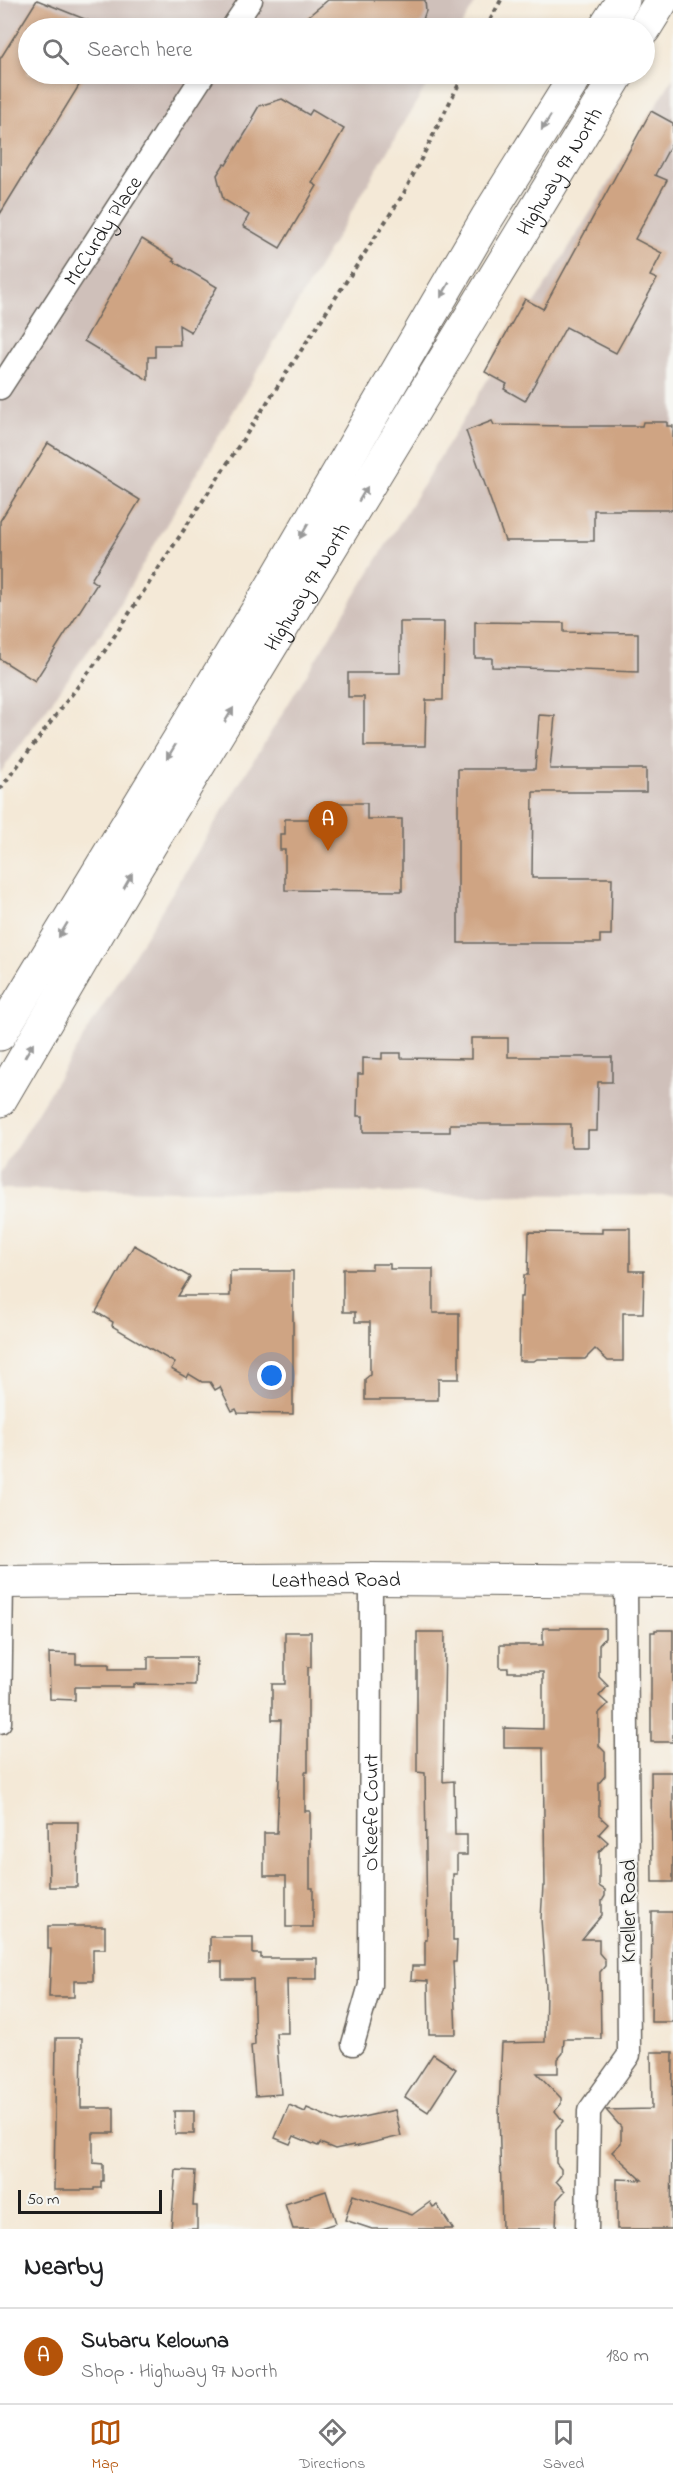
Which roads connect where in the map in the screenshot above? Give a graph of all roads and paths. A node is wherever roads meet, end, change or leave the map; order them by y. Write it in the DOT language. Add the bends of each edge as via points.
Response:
graph roads {
  1 [pos="251,0"];
  2 [pos="501,0"];
  3 [pos="623,0"];
  4 [pos="662,0"];
  5 [pos="239,18"];
  6 [pos="491,18"];
  7 [pos="611,18"];
  8 [pos="651,18"];
  9 [pos="198,84"];
  10 [pos="459,84"];
  11 [pos="571,84"];
  12 [pos="612,84"];
  13 [pos="0,388"];
  14 [pos="0,789"];
  15 [pos="0,1034"];
  16 [pos="0,1100"];
  17 [pos="371,1579"];
  18 [pos="626,1581"];
  19 [pos="673,1581"];
  20 [pos="1,1582"];
  21 [pos="0,1722"];
  22 [pos="353,2044"];
  23 [pos="587,2229"];
  1 -- 5 [label="street"];
  2 -- 6 [label="path"];
  3 -- 7 [label="highway"];
  4 -- 8 [label="highway"];
  9 -- 13 [label="street, McCurdy Place"];
  10 -- 14 [label="path" via="404,193 104,652"];
  11 -- 15 [label="highway, Highway 97 North, one-way"];
  16 -- 12 [label="highway, Highway 97 North, one-way" via="133,873"];
  17 -- 18 [label="street, Leathead Road"];
  17 -- 20 [label="street, Leathead Road"];
  17 -- 22 [label="street, O'Keefe Court" via="370,1985"];
  18 -- 19 [label="street, Leathead Road"];
  18 -- 23 [label="street, Kneller Road" via="629,2055 589,2111"];
  20 -- 21 [label="street"];
}
